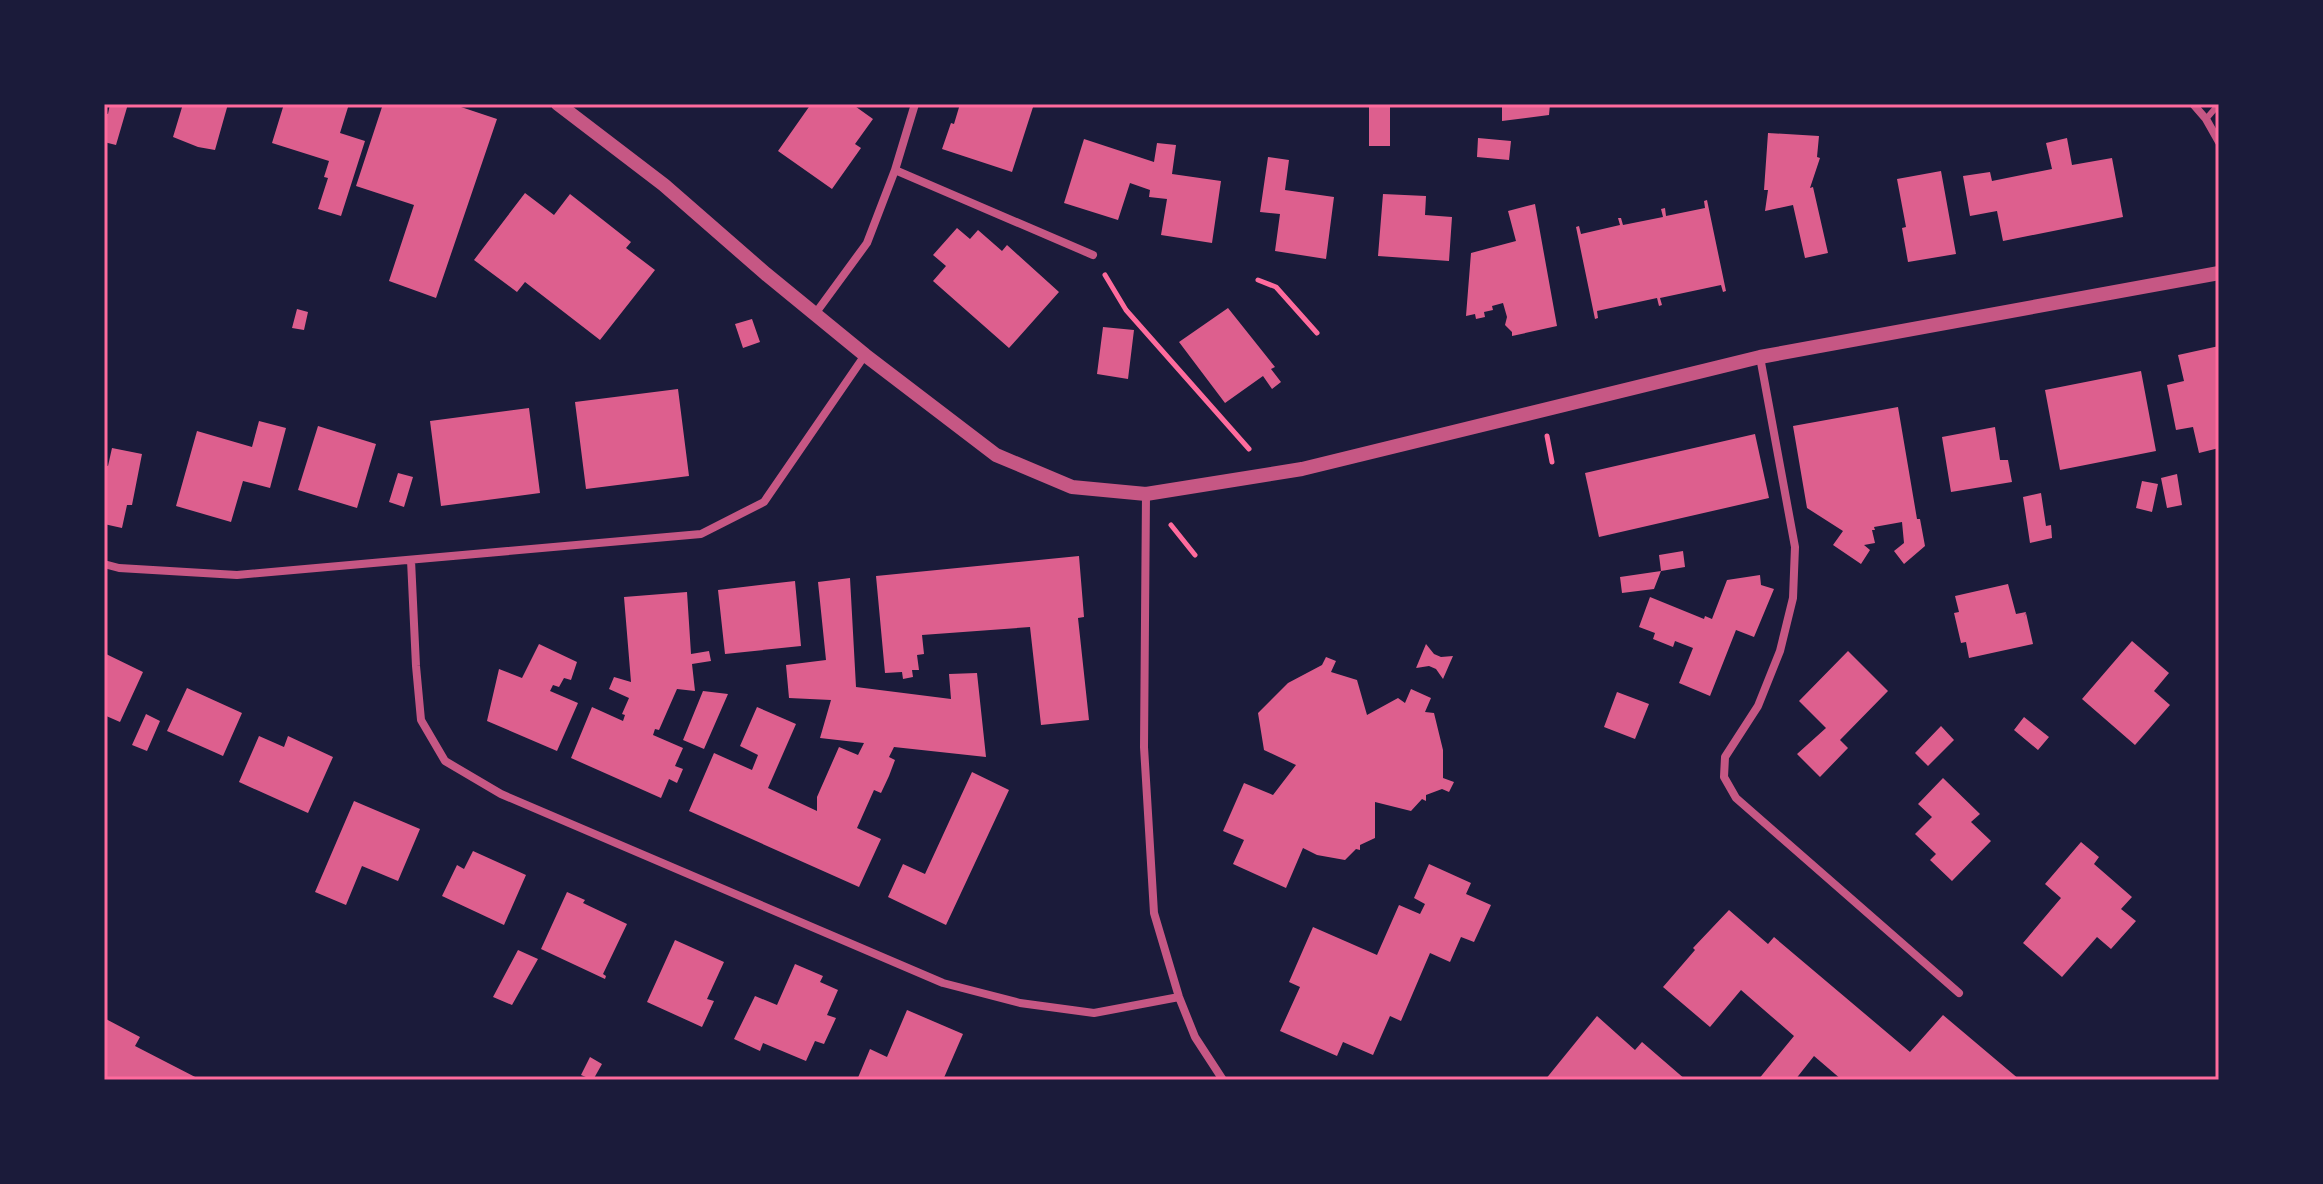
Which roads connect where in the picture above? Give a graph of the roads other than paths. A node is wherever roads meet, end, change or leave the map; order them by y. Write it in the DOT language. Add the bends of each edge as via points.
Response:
graph roads {
  1 [pos="558,104"];
  2 [pos="915,104"];
  3 [pos="2193,104"];
  4 [pos="2219,104"];
  5 [pos="2206,119"];
  6 [pos="2219,142"];
  7 [pos="895,170"];
  8 [pos="1093,255"];
  9 [pos="2219,273"];
  10 [pos="815,314"];
  11 [pos="865,355"];
  12 [pos="1760,357"];
  13 [pos="1146,494"];
  14 [pos="411,560"];
  15 [pos="104,564"];
  16 [pos="1959,993"];
  17 [pos="1179,997"];
  18 [pos="1223,1080"];
  1 -- 10 [label="street" via="664,185"];
  2 -- 7 [label="street"];
  3 -- 5 [label="street"];
  4 -- 5 [label="lane"];
  5 -- 6 [label="street"];
  7 -- 8 [label="street"];
  7 -- 10 [label="street" via="867,243"];
  9 -- 12 [label="street"];
  10 -- 11 [label="street"];
  11 -- 13 [label="street" via="996,455 1072,487"];
  11 -- 14 [label="street" via="764,502 701,534"];
  12 -- 13 [label="street" via="1302,469"];
  12 -- 16 [label="street" via="1795,547 1793,598 1780,651 1758,706 1725,757 1724,777 1736,798"];
  13 -- 17 [label="street" via="1144,747 1154,913"];
  14 -- 15 [label="street" via="237,575"];
  14 -- 17 [label="street" via="421,720 445,761 501,794 943,983 1020,1003 1094,1013"];
  17 -- 18 [label="street" via="1195,1037"];
}
